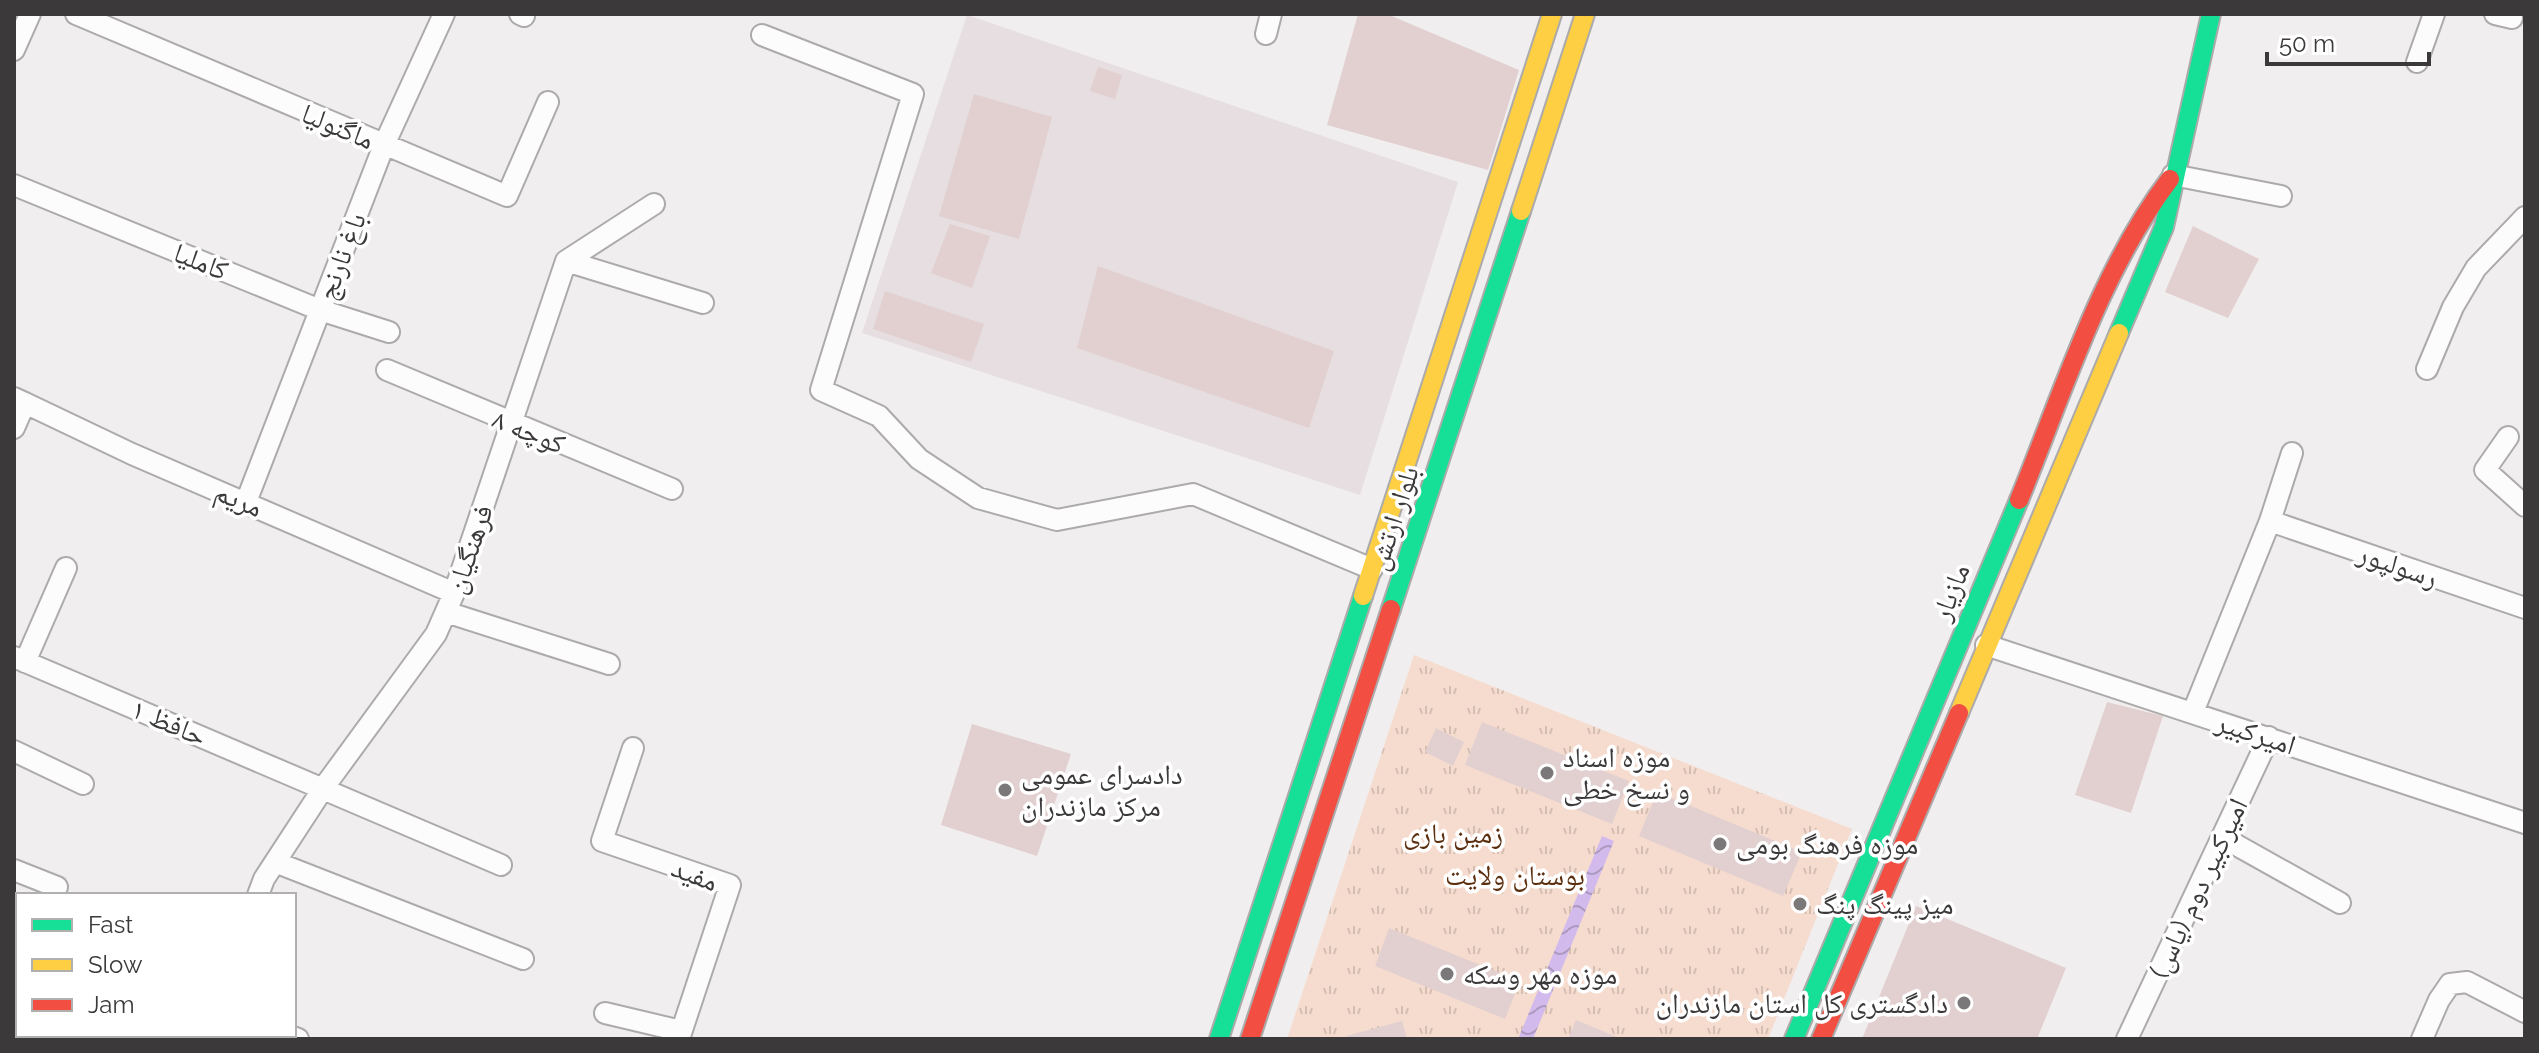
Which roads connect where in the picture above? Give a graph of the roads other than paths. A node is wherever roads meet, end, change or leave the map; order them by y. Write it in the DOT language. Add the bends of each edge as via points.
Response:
graph roads {
  1 [pos="30,14"];
  2 [pos="76,14"];
  3 [pos="444,14"];
  4 [pos="1552,14"];
  5 [pos="1585,14"];
  6 [pos="2211,14"];
  7 [pos="2434,14"];
  8 [pos="762,35"];
  9 [pos="14,50"];
  10 [pos="2417,62"];
  11 [pos="548,102"];
  12 [pos="384,145"];
  13 [pos="2173,175"];
  14 [pos="14,185"];
  15 [pos="2281,196"];
  16 [pos="654,204"];
  17 [pos="2525,217"];
  18 [pos="2132,234"];
  19 [pos="2156,246"];
  20 [pos="566,261"];
  21 [pos="703,303"];
  22 [pos="320,310"];
  23 [pos="389,332"];
  24 [pos="2427,369"];
  25 [pos="387,370"];
  26 [pos="20,400"];
  27 [pos="1421,420"];
  28 [pos="511,424"];
  29 [pos="14,428"];
  30 [pos="1452,430"];
  31 [pos="2508,437"];
  32 [pos="2292,453"];
  33 [pos="672,489"];
  34 [pos="246,502"];
  35 [pos="2525,506"];
  36 [pos="2270,521"];
  37 [pos="66,568"];
  38 [pos="1372,569"];
  39 [pos="1402,579"];
  40 [pos="450,603"];
  41 [pos="2525,608"];
  42 [pos="1986,645"];
  43 [pos="20,659"];
  44 [pos="609,664"];
  45 [pos="2193,712"];
  46 [pos="2269,737"];
  47 [pos="633,748"];
  48 [pos="14,751"];
  49 [pos="83,784"];
  50 [pos="324,787"];
  51 [pos="2525,823"];
  52 [pos="2222,837"];
  53 [pos="1876,843"];
  54 [pos="1900,851"];
  55 [pos="275,862"];
  56 [pos="501,865"];
  57 [pos="14,870"];
  58 [pos="57,887"];
  59 [pos="259,893"];
  60 [pos="2340,903"];
  61 [pos="523,959"];
  62 [pos="2525,1012"];
  63 [pos="605,1013"];
  64 [pos="680,1035"];
  65 [pos="1219,1039"];
  66 [pos="1250,1039"];
  67 [pos="1794,1039"];
  68 [pos="1821,1039"];
  69 [pos="2127,1039"];
  70 [pos="2422,1039"];
  1 -- 9 [label="street"];
  2 -- 12 [label="street, ماگنولیا"];
  3 -- 12 [label="street, باغ نارنج"];
  4 -- 27 [label="main road, بلوار ارتش"];
  5 -- 30 [label="main road, بلوار ارتش"];
  6 -- 13 [label="main road, مازیار"];
  7 -- 10 [label="street"];
  8 -- 38 [label="street" via="913,94 821,390 879,416 919,459 978,498 1057,520 1193,494"];
  11 -- 12 [label="street, ماگنولیا" via="507,196"];
  12 -- 22 [label="street, باغ نارنج"];
  13 -- 15 [label="street"];
  13 -- 18 [label="main road, مازیار"];
  13 -- 19 [label="main road, مازیار"];
  14 -- 22 [label="street, کاملیا"];
  16 -- 20 [label="street"];
  17 -- 24 [label="street" via="2476,268"];
  18 -- 19 [label="main road" via="2148,230"];
  18 -- 53 [label="main road, مازیار"];
  19 -- 42 [label="main road, مازیار"];
  20 -- 21 [label="street"];
  20 -- 28 [label="street, فرهنگیان"];
  22 -- 23 [label="street, کاملیا"];
  22 -- 34 [label="street, باغ نارنج"];
  25 -- 28 [label="street, کوچه ۸"];
  26 -- 29 [label="street"];
  26 -- 34 [label="street, مریم"];
  27 -- 30 [label="main road"];
  27 -- 38 [label="main road, بلوار ارتش"];
  28 -- 33 [label="street, کوچه ۸"];
  28 -- 40 [label="street, فرهنگیان"];
  30 -- 39 [label="main road, بلوار ارتش"];
  31 -- 35 [label="street" via="2485,470"];
  32 -- 36 [label="street"];
  34 -- 40 [label="street, مریم"];
  36 -- 41 [label="street, رسولپور"];
  36 -- 45 [label="street"];
  37 -- 43 [label="street"];
  38 -- 39 [label="main road"];
  38 -- 65 [label="main road, بلوار ارتش"];
  39 -- 66 [label="main road, بلوار ارتش"];
  40 -- 44 [label="street, مریم"];
  40 -- 50 [label="street, فرهنگیان" via="436,634"];
  42 -- 45 [label="street, امیرکبیر"];
  42 -- 54 [label="main road, مازیار"];
  43 -- 50 [label="street, حافظ ۱"];
  45 -- 46 [label="street, امیرکبیر"];
  46 -- 51 [label="street, امیرکبیر"];
  46 -- 52 [label="street, امیرکبیر دوم (یاس)"];
  47 -- 64 [label="street, مفید" via="602,841 730,885"];
  48 -- 49 [label="street"];
  50 -- 55 [label="street, فرهنگیان"];
  50 -- 56 [label="street, حافظ ۱"];
  52 -- 60 [label="street"];
  52 -- 69 [label="street, امیرکبیر دوم (یاس)"];
  53 -- 54 [label="main road"];
  53 -- 67 [label="main road, مازیار"];
  54 -- 68 [label="main road, مازیار"];
  55 -- 59 [label="street, فرهنگیان"];
  55 -- 61 [label="street"];
  57 -- 58 [label="street"];
  62 -- 70 [label="street" via="2467,982 2450,984"];
  63 -- 64 [label="street"];
}
